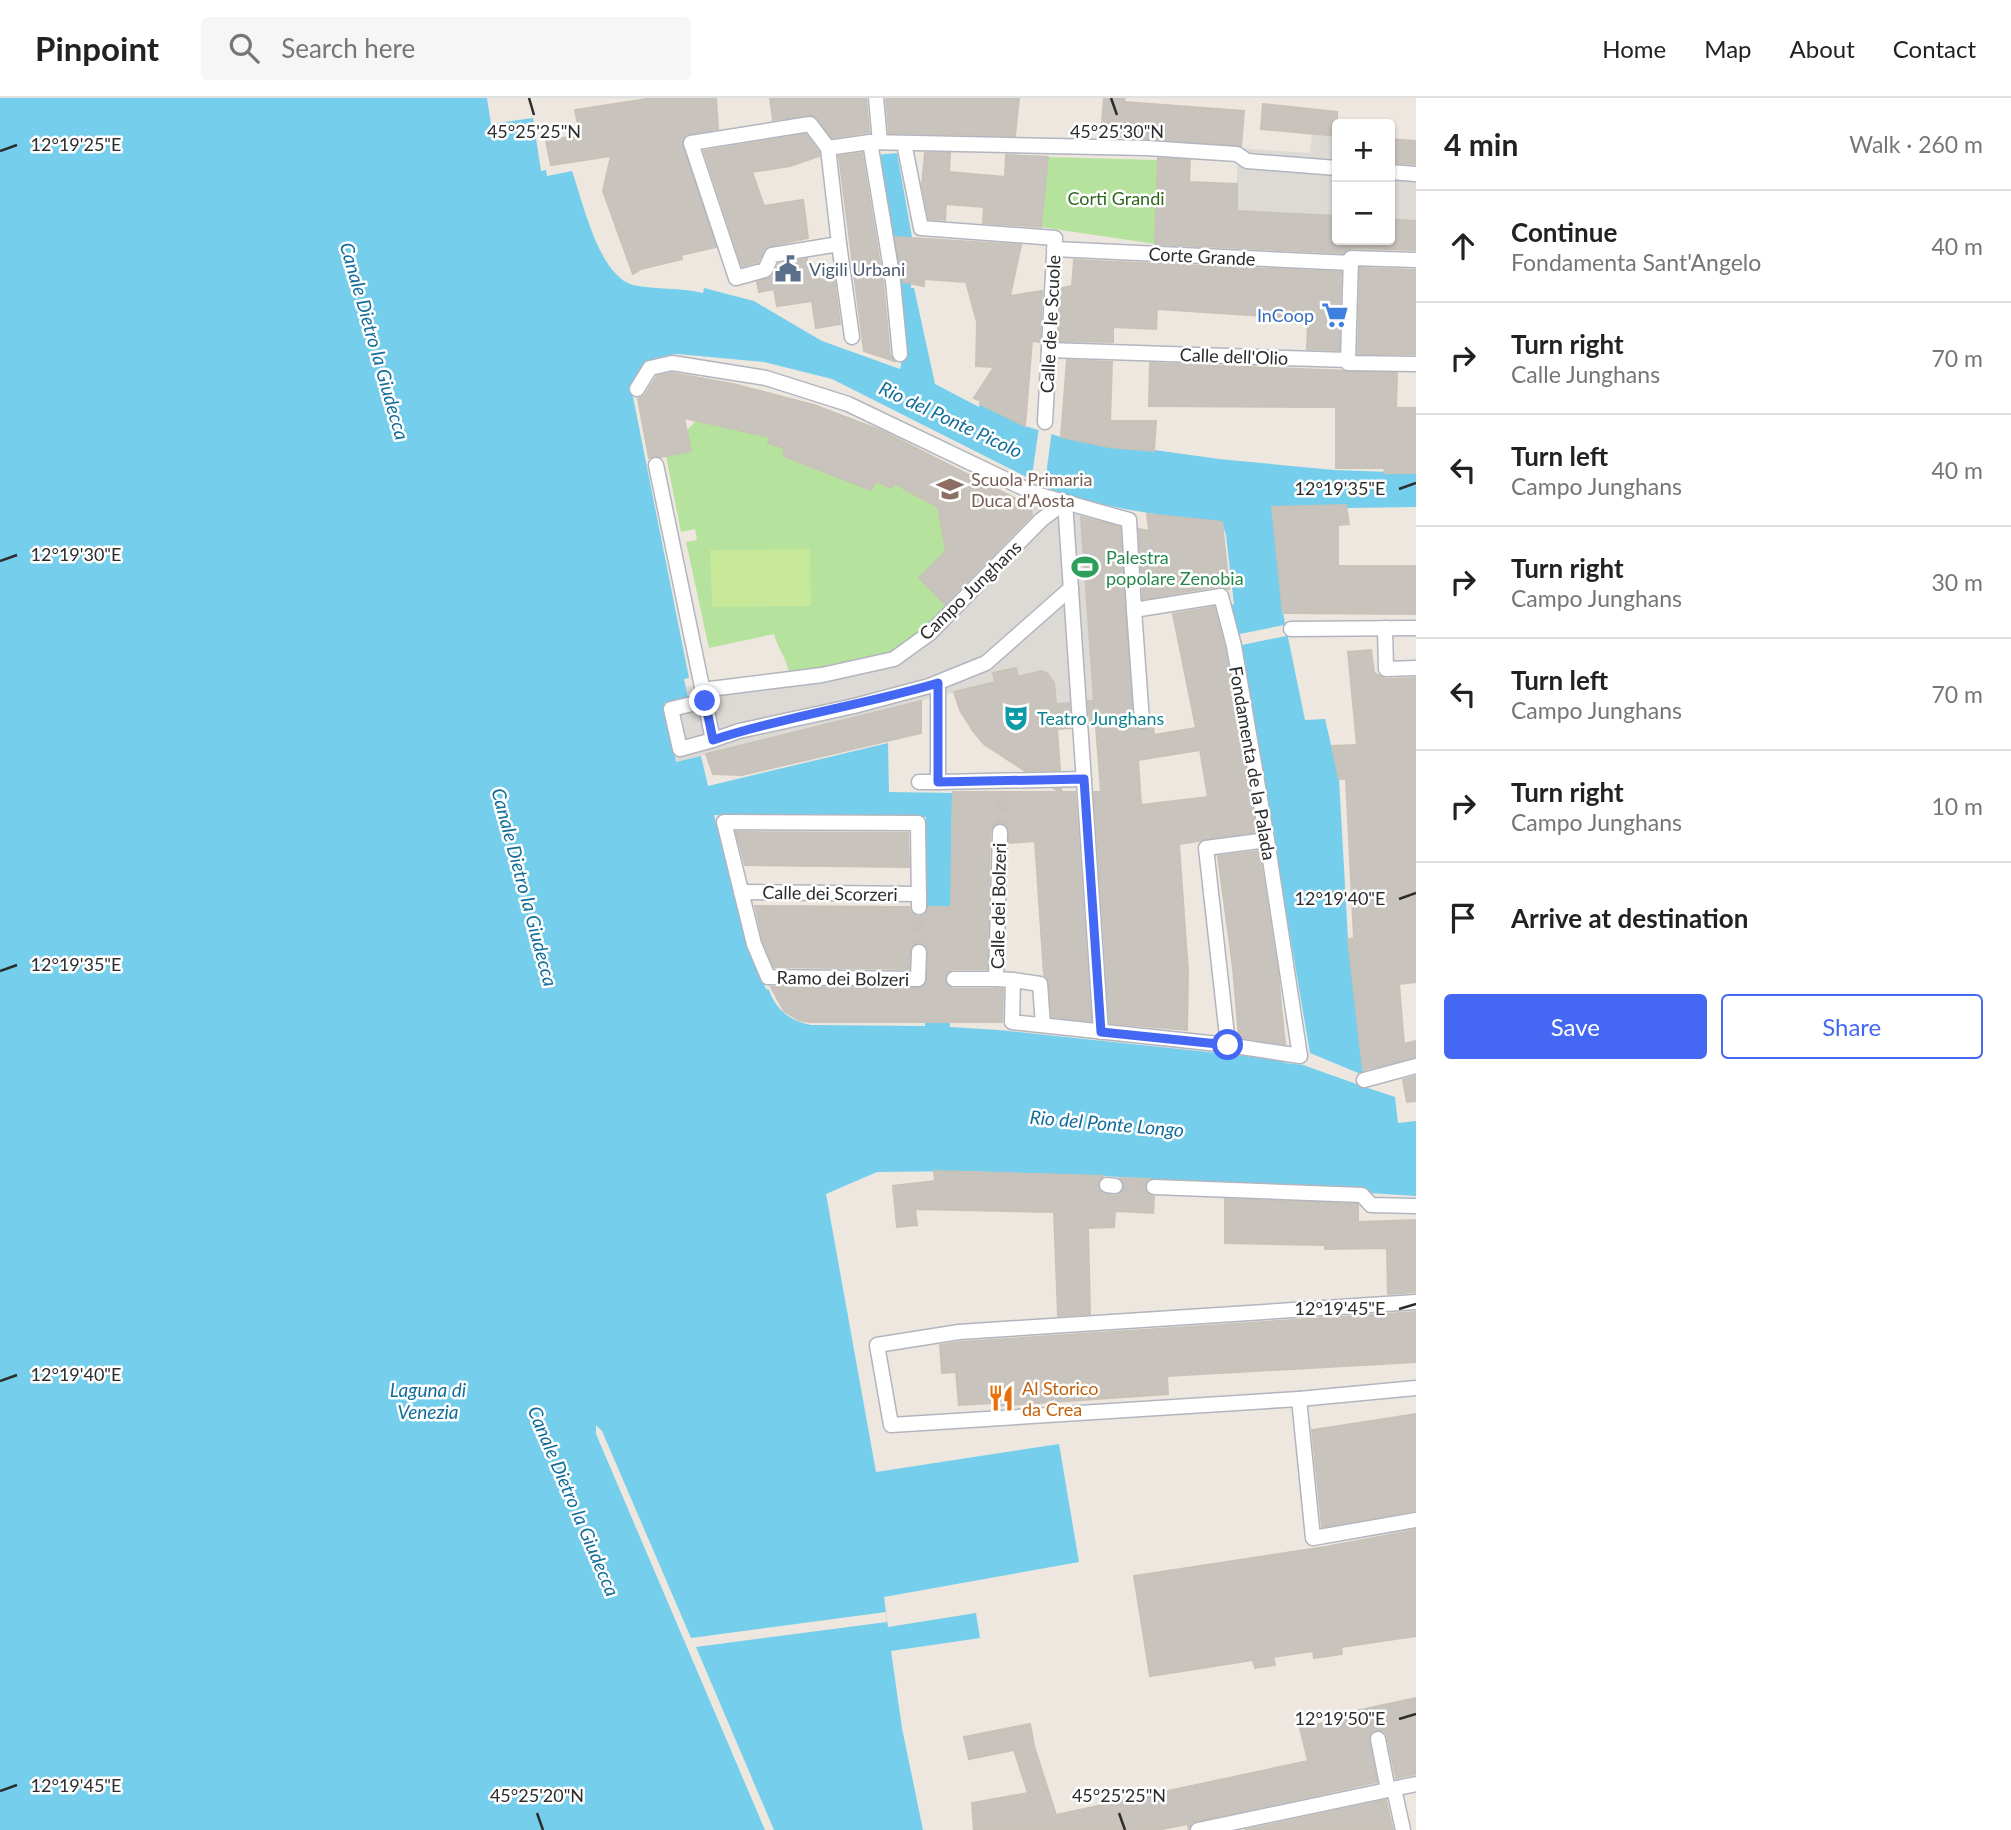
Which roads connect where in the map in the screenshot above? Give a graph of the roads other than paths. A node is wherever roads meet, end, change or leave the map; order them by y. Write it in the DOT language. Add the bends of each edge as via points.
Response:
graph roads {
  1 [pos="876,98"];
  2 [pos="875,142"];
  3 [pos="904,143"];
  4 [pos="828,148"];
  5 [pos="1332,168"];
  6 [pos="1395,172"];
  7 [pos="1416,174"];
  8 [pos="839,244"];
  9 [pos="1054,249"];
  10 [pos="1416,260"];
  11 [pos="1351,263"];
  12 [pos="852,337"];
  13 [pos="1049,350"];
  14 [pos="900,354"];
  15 [pos="1348,360"];
  16 [pos="1416,364"];
  17 [pos="637,389"];
  18 [pos="1045,422"];
  19 [pos="656,465"];
  20 [pos="1065,502"];
  21 [pos="1071,588"];
  22 [pos="1134,610"];
  23 [pos="1385,628"];
  24 [pos="1416,628"];
  25 [pos="1291,629"];
  26 [pos="1416,668"];
  27 [pos="938,683"];
  28 [pos="703,696"];
  29 [pos="1142,721"];
  30 [pos="713,740"];
  31 [pos="1084,779"];
  32 [pos="919,782"];
  33 [pos="938,782"];
  34 [pos="1000,832"];
  35 [pos="1267,840"];
  36 [pos="741,892"];
  37 [pos="919,952"];
  38 [pos="954,979"];
  39 [pos="996,979"];
  40 [pos="1013,980"];
  41 [pos="1042,1025"];
  42 [pos="1101,1032"];
  43 [pos="1228,1045"];
  44 [pos="1416,1066"];
  45 [pos="1364,1080"];
  46 [pos="1154,1187"];
  47 [pos="1416,1206"];
  48 [pos="1416,1301"];
  49 [pos="1416,1388"];
  50 [pos="1299,1399"];
  51 [pos="1416,1520"];
  52 [pos="1378,1739"];
  53 [pos="1416,1784"];
  54 [pos="1391,1789"];
  55 [pos="1237,1826"];
  56 [pos="1198,1830"];
  57 [pos="1404,1830"];
  1 -- 2 [label="street"];
  2 -- 3 [label="street"];
  2 -- 4 [label="street"];
  2 -- 14 [label="street"];
  3 -- 5 [label="street" via="1147,148"];
  3 -- 9 [label="street, Calle de le Scuole" via="921,228 1055,237"];
  4 -- 8 [label="street"];
  4 -- 8 [label="street" via="810,124 691,143 736,278 765,270 772,255"];
  6 -- 7 [label="street"];
  8 -- 12 [label="street"];
  9 -- 11 [label="street, Corte Grande"];
  9 -- 13 [label="street, Calle de le Scuole"];
  10 -- 11 [label="street, Corte Grande" via="1351,258"];
  11 -- 15 [label="street"];
  13 -- 15 [label="street, Calle dell'Olio"];
  13 -- 18 [label="street, Calle de le Scuole"];
  15 -- 16 [label="street, Calle dell'Olio"];
  17 -- 20 [label="street" via="650,368 672,363 766,378 848,404 1036,494"];
  19 -- 28 [label="street"];
  20 -- 21 [label="street"];
  20 -- 22 [label="street" via="1129,520"];
  20 -- 28 [label="street, Campo Junghans" via="1041,520 930,633 894,659"];
  21 -- 27 [label="street" via="986,663"];
  21 -- 31 [label="street"];
  22 -- 29 [label="street"];
  22 -- 35 [label="street, Fondamenta de la Palada" via="1221,596"];
  23 -- 24 [label="street"];
  23 -- 25 [label="street"];
  23 -- 26 [label="street" via="1386,669"];
  27 -- 30 [label="street"];
  27 -- 33 [label="street"];
  28 -- 30 [label="street"];
  28 -- 30 [label="street, Campo Junghans" via="671,709 680,749"];
  31 -- 33 [label="street" via="1003,786"];
  31 -- 42 [label="street"];
  32 -- 33 [label="street"];
  34 -- 39 [label="street, Calle dei Bolzeri" via="1004,849"];
  35 -- 43 [label="street" via="1206,848"];
  35 -- 43 [label="street, Fondamenta de la Palada" via="1300,1056"];
  36 -- 36 [label="street, Calle dei Scorzeri" via="724,822 918,823 919,900"];
  36 -- 37 [label="street, Ramo dei Bolzeri" via="768,977 918,979"];
  38 -- 39 [label="street, Calle dei Bolzeri"];
  39 -- 40 [label="street, Calle dei Bolzeri"];
  40 -- 41 [label="street" via="1040,984"];
  40 -- 41 [label="street, Calle dei Bolzeri" via="1012,1022"];
  41 -- 42 [label="street"];
  42 -- 43 [label="street"];
  44 -- 45 [label="street"];
  46 -- 47 [label="street" via="1362,1195 1371,1205"];
  48 -- 50 [label="street" via="959,1332 877,1345 891,1426"];
  49 -- 50 [label="street"];
  50 -- 51 [label="street" via="1313,1538"];
  52 -- 54 [label="street"];
  53 -- 54 [label="street"];
  54 -- 55 [label="street"];
  54 -- 57 [label="street"];
  55 -- 56 [label="street"];
}
